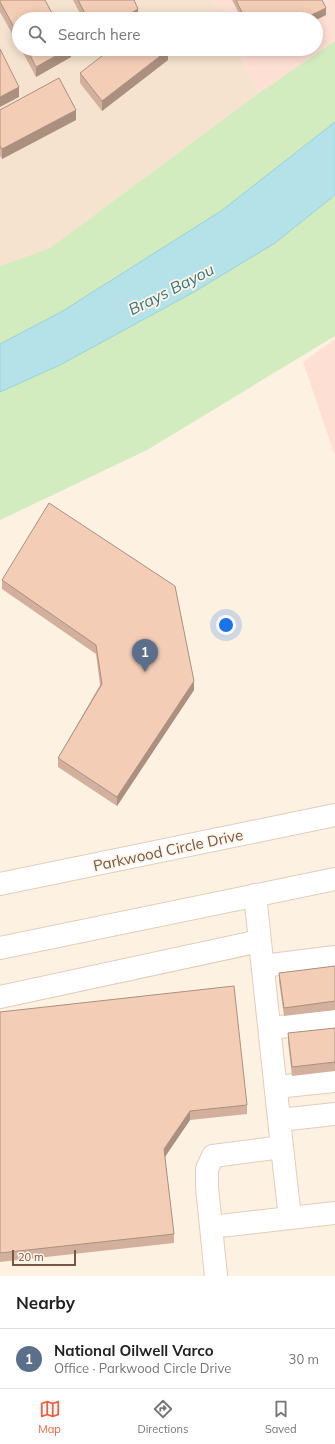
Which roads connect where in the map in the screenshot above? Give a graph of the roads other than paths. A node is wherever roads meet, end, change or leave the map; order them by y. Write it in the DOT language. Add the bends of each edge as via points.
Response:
graph roads {
  1 [pos="335,815"];
  2 [pos="335,879"];
  3 [pos="0,884"];
  4 [pos="255,896"];
  5 [pos="260,941"];
  6 [pos="0,948"];
  7 [pos="335,957"];
  8 [pos="263,966"];
  9 [pos="0,997"];
  10 [pos="335,1021"];
  11 [pos="270,1028"];
  12 [pos="335,1081"];
  13 [pos="276,1087"];
  14 [pos="335,1114"];
  15 [pos="280,1120"];
  16 [pos="282,1147"];
  17 [pos="335,1213"];
  18 [pos="290,1218"];
  19 [pos="211,1227"];
  20 [pos="216,1276"];
  1 -- 3 [label="street, Parkwood Circle Drive"];
  2 -- 4 [label="street"];
  4 -- 5 [label="street"];
  4 -- 6 [label="street"];
  5 -- 8 [label="street"];
  5 -- 9 [label="street"];
  7 -- 8 [label="street"];
  8 -- 11 [label="street"];
  10 -- 11 [label="street"];
  11 -- 13 [label="street"];
  12 -- 13 [label="street"];
  13 -- 15 [label="street"];
  14 -- 15 [label="street"];
  15 -- 16 [label="street"];
  16 -- 18 [label="street"];
  16 -- 19 [label="street" via="214,1156 207,1169"];
  17 -- 18 [label="street"];
  18 -- 19 [label="street"];
  19 -- 20 [label="street"];
}
